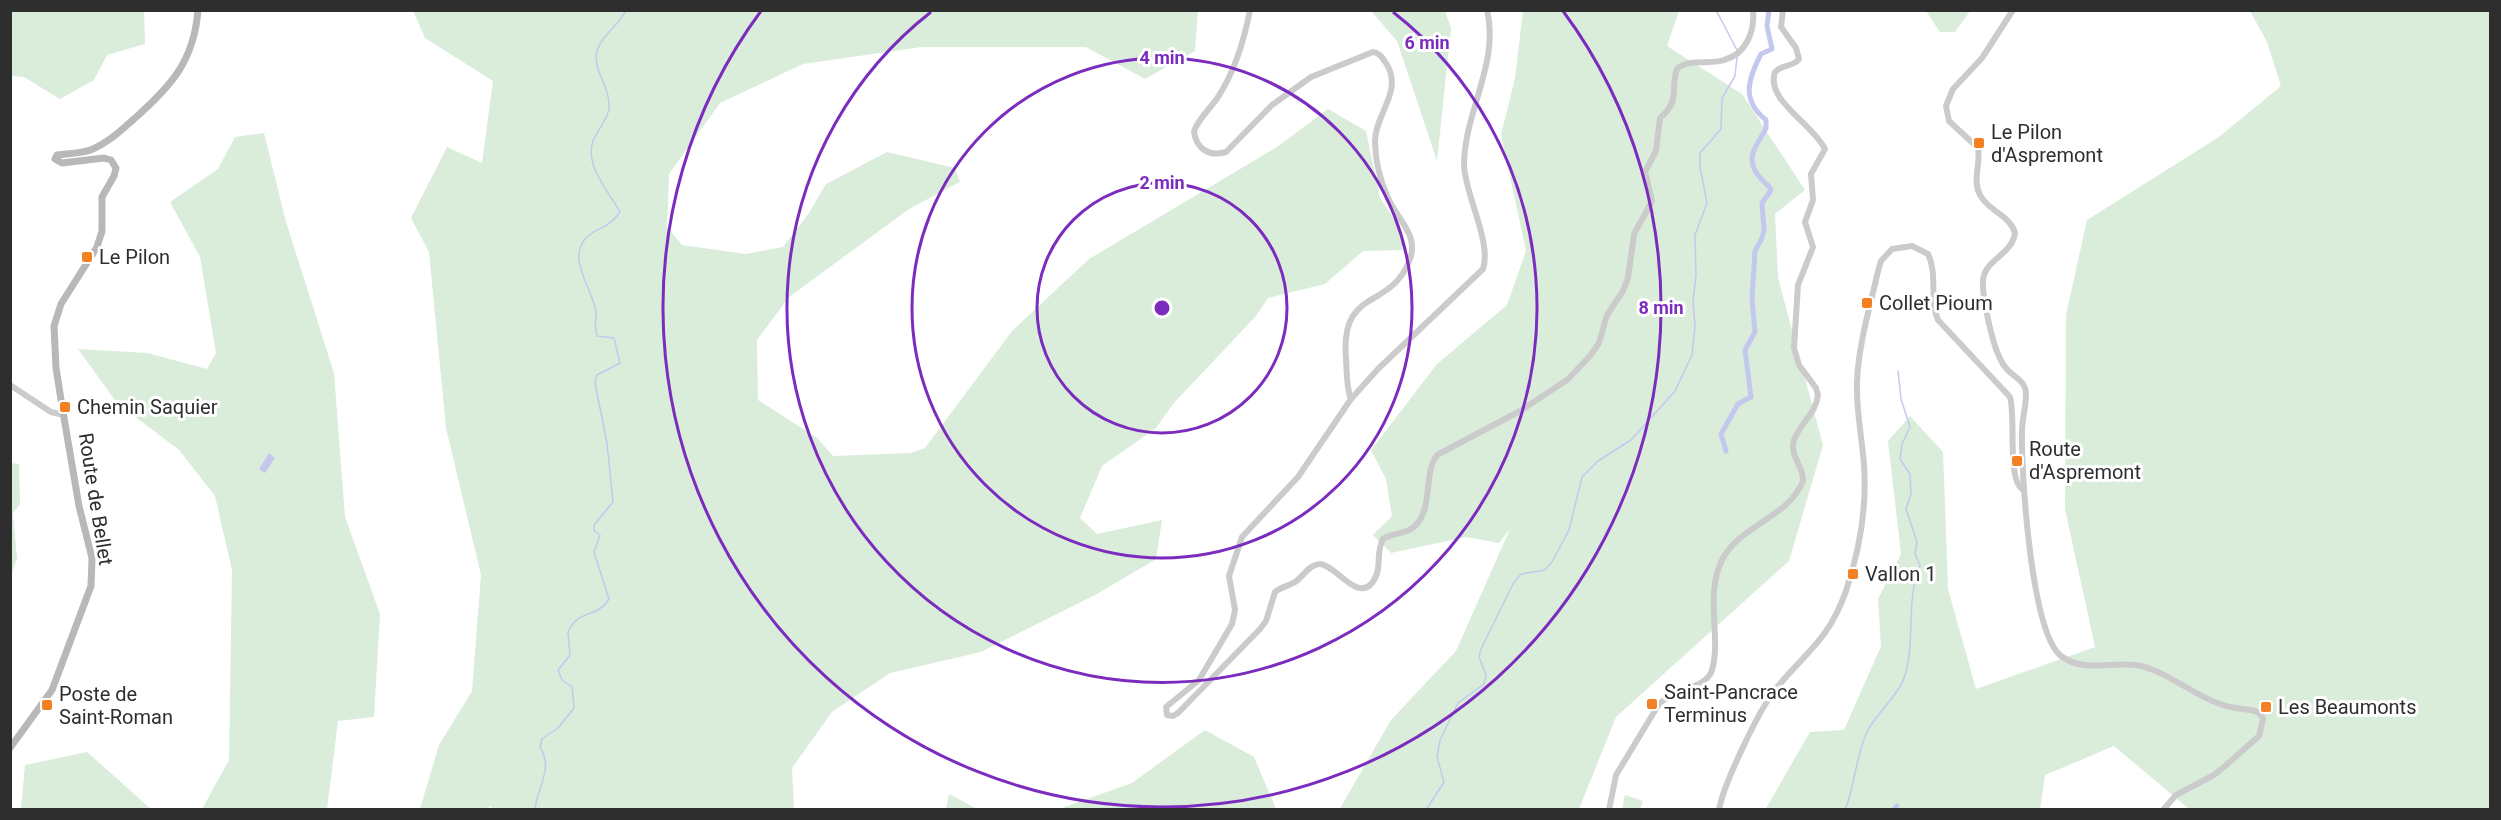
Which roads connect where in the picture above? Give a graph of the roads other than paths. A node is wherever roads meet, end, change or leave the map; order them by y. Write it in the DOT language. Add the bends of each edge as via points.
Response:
graph roads {
  1 [pos="198,10"];
  2 [pos="1250,10"];
  3 [pos="1487,10"];
  4 [pos="1752,10"];
  5 [pos="1783,10"];
  6 [pos="2013,10"];
  7 [pos="10,385"];
  8 [pos="1351,399"];
  9 [pos="64,415"];
  10 [pos="2022,489"];
  11 [pos="10,748"];
  12 [pos="1610,810"];
  13 [pos="1719,810"];
  14 [pos="2163,810"];
  1 -- 9 [label="main road, Route de Bellet" via="181,69 165,91 102,145 56,157 62,164 104,158 115,165 114,176 102,197 98,247 61,304 54,323"];
  2 -- 8 [label="street" via="1243,44 1231,71 1194,131 1199,146 1207,152 1226,152 1272,105 1320,71 1373,52 1380,54 1392,80 1375,134 1376,162 1389,200 1411,236 1412,252 1394,284 1360,307 1346,328"];
  3 -- 8 [label="street" via="1491,32 1467,128 1464,164 1484,266"];
  4 -- 8 [label="street" via="1751,34 1741,49 1724,60 1687,63 1677,69 1675,94 1660,118 1656,151 1645,172 1652,201 1634,234 1623,291 1607,315 1599,343 1590,356 1567,380 1520,411 1437,455 1431,464 1420,519 1410,530 1383,539 1376,577 1369,586 1354,586 1323,565 1314,566 1293,584 1275,592 1260,629 1178,713 1167,716 1166,707 1199,680 1233,621 1229,576 1242,537 1298,477"];
  5 -- 12 [label="street" via="1781,27 1799,59 1775,72 1774,89 1825,149 1811,174 1813,200 1805,222 1813,247 1800,279 1795,322 1796,358 1818,395 1793,445 1803,481 1785,504 1724,557 1715,575 1711,673 1702,682 1659,704 1616,776"];
  6 -- 10 [label="street" via="1982,58 1953,89 1946,106 1948,121 1978,148 1980,195 2009,222 2015,233 2009,248 1989,266 1983,282 2000,358 2026,390"];
  7 -- 9 [label="street" via="51,412"];
  9 -- 11 [label="main road, Route de Bellet" via="78,503 92,558 91,586 52,690"];
  10 -- 13 [label="street" via="2017,482 2010,397 1938,320 1928,254 1912,246 1892,249 1878,271 1858,368 1864,486 1858,540 1846,590 1822,640 1767,703 1724,789"];
  10 -- 14 [label="street" via="2041,610 2049,639 2061,656 2081,665 2143,667 2224,706 2252,710 2262,717 2264,725 2259,736 2214,775 2176,795"];
}
